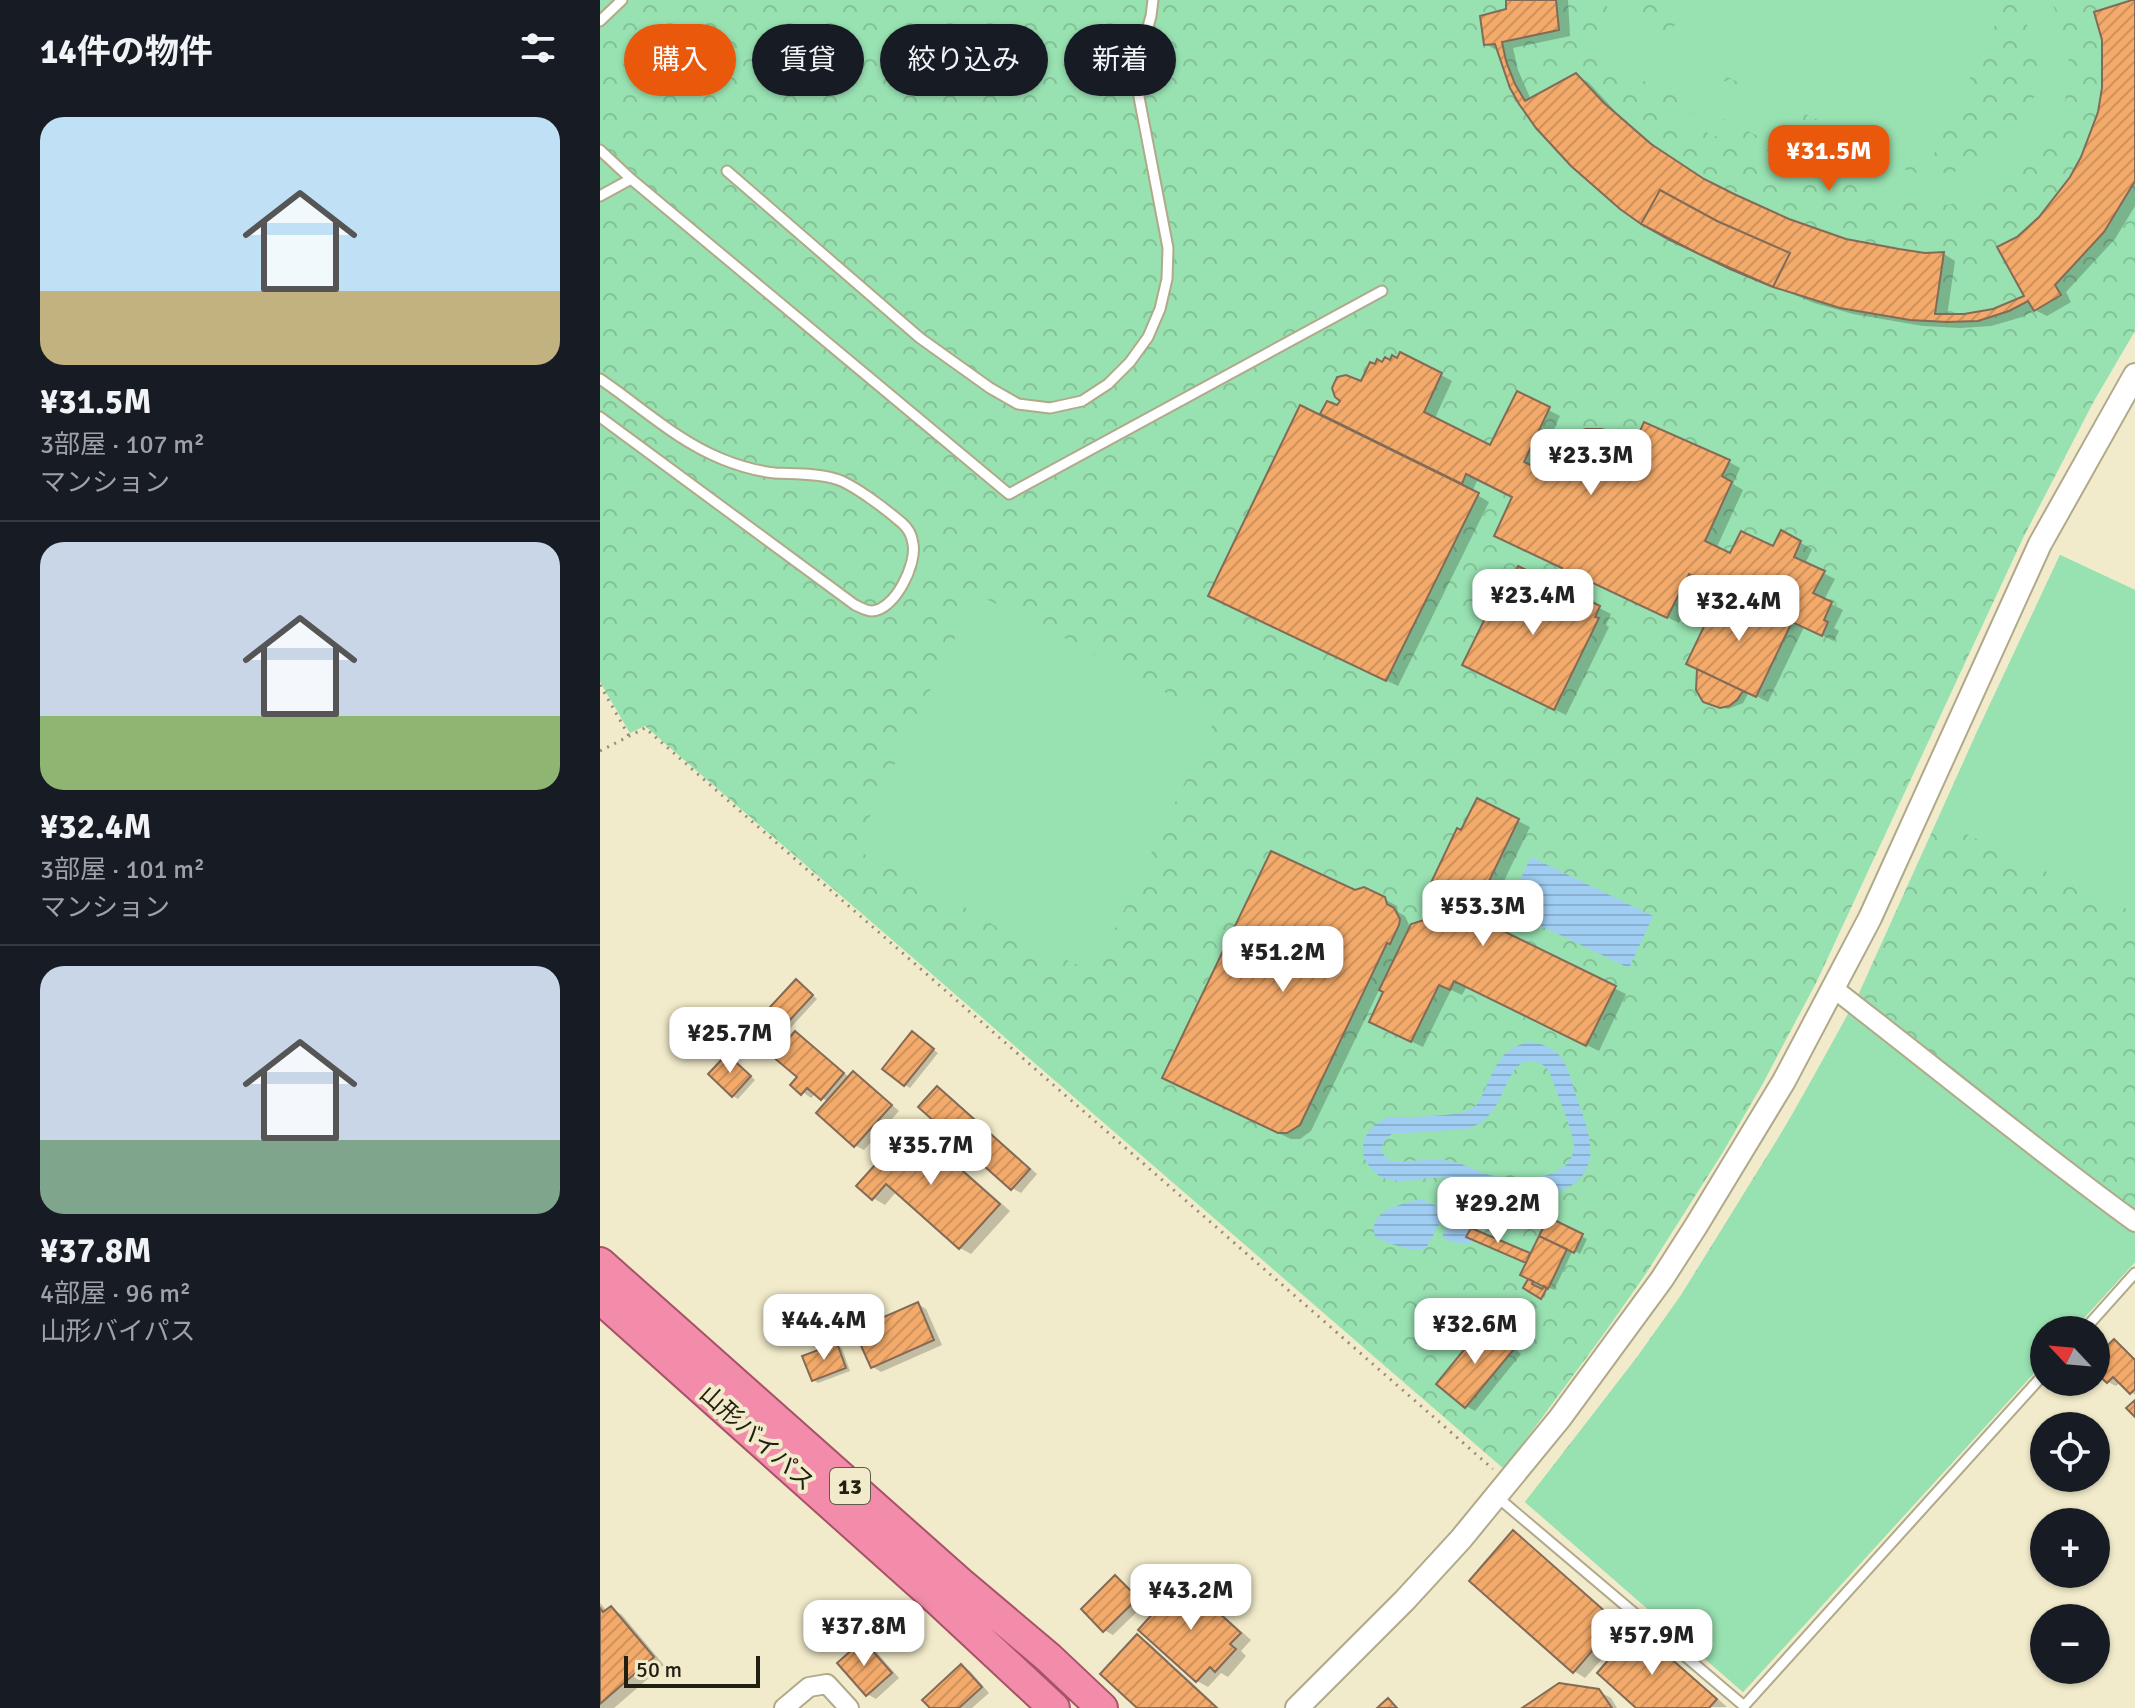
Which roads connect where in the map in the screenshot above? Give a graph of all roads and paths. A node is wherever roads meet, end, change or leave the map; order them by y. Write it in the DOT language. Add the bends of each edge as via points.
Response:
graph roads {
  1 [pos="622,0"];
  2 [pos="1153,0"];
  3 [pos="600,21"];
  4 [pos="600,150"];
  5 [pos="727,171"];
  6 [pos="631,179"];
  7 [pos="600,196"];
  8 [pos="1382,291"];
  9 [pos="2135,375"];
  10 [pos="600,379"];
  11 [pos="600,417"];
  12 [pos="600,685"];
  13 [pos="629,736"];
  14 [pos="600,751"];
  15 [pos="1833,988"];
  16 [pos="2135,1222"];
  17 [pos="600,1263"];
  18 [pos="2135,1273"];
  19 [pos="600,1298"];
  20 [pos="2097,1316"];
  21 [pos="2030,1389"];
  22 [pos="1502,1489"];
  23 [pos="784,1708"];
  24 [pos="849,1708"];
  25 [pos="1054,1708"];
  26 [pos="1102,1708"];
  27 [pos="1297,1708"];
  1 -- 3 [label="lane"];
  2 -- 5 [label="lane" via="1140,56 1139,97 1168,248 1167,279 1148,337 1108,384 1082,401 1050,408 1018,404 990,388 920,338"];
  4 -- 6 [label="lane"];
  6 -- 7 [label="lane"];
  6 -- 8 [label="lane" via="1009,494"];
  9 -- 15 [label="street" via="2040,544"];
  10 -- 11 [label="lane" via="668,429 721,458 771,472 830,477 850,486 911,535 913,557 904,582 880,609 855,605"];
  12 -- 13 [label="path"];
  13 -- 14 [label="path"];
  13 -- 22 [label="path" via="645,728"];
  15 -- 16 [label="street"];
  15 -- 22 [label="street" via="1784,1081 1662,1279"];
  17 -- 26 [label="highway, 山形バイパス / 13"];
  18 -- 20 [label="lane"];
  19 -- 25 [label="highway, 山形バイパス / 13"];
  21 -- 22 [label="lane" via="1744,1706"];
  22 -- 27 [label="street" via="1405,1600"];
  23 -- 24 [label="street" via="809,1687 827,1684"];
}
